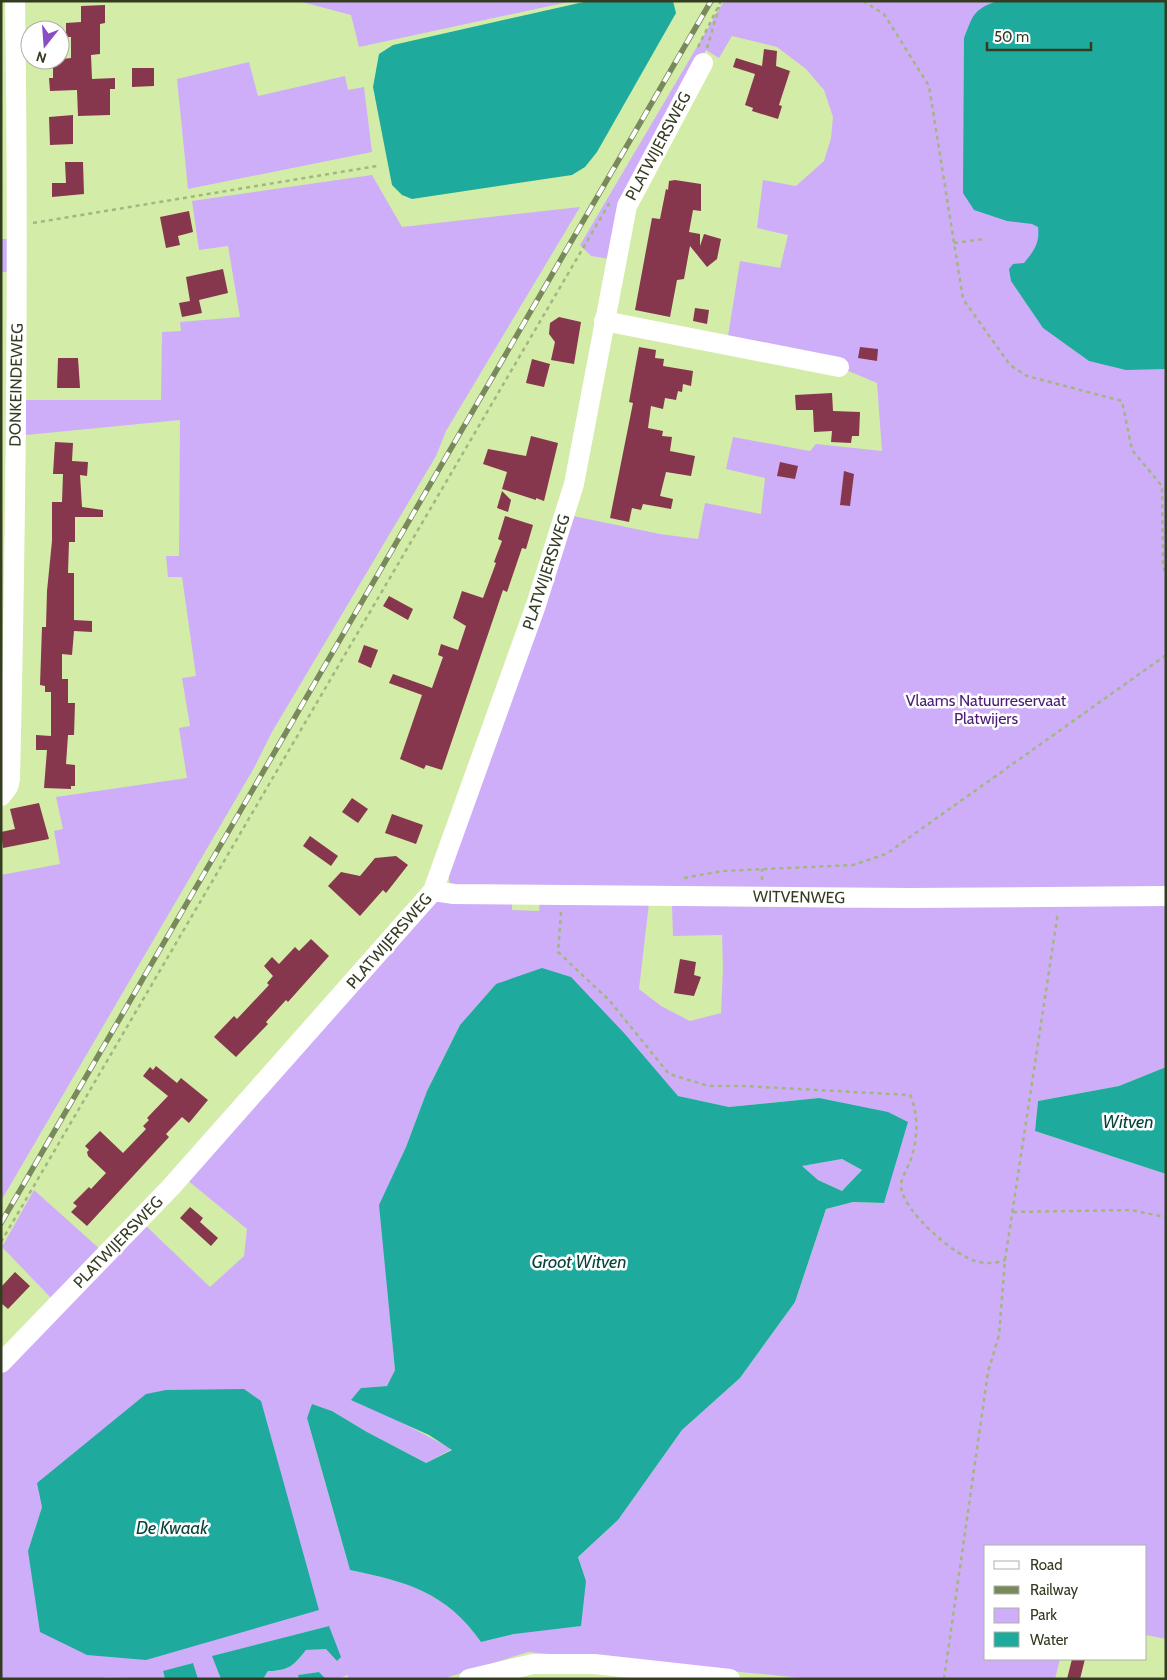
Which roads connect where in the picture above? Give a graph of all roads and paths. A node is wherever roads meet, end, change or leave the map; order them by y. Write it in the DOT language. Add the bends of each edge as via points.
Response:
graph roads {
  1 [pos="15,1"];
  2 [pos="721,1"];
  3 [pos="863,1"];
  4 [pos="699,59"];
  5 [pos="377,166"];
  6 [pos="614,195"];
  7 [pos="17,225"];
  8 [pos="984,240"];
  9 [pos="954,243"];
  10 [pos="604,320"];
  11 [pos="839,367"];
  12 [pos="1166,572"];
  13 [pos="1166,655"];
  14 [pos="1,796"];
  15 [pos="676,880"];
  16 [pos="433,891"];
  17 [pos="562,893"];
  18 [pos="1166,896"];
  19 [pos="1060,898"];
  20 [pos="1013,1212"];
  21 [pos="1166,1216"];
  22 [pos="1,1242"];
  23 [pos="1005,1260"];
  24 [pos="1,1363"];
  25 [pos="469,1679"];
  26 [pos="730,1679"];
  27 [pos="944,1679"];
  1 -- 7 [label="street, DONKEINDEWEG"];
  2 -- 4 [label="path"];
  2 -- 4 [label="path"];
  3 -- 9 [label="path" via="884,14 929,86"];
  4 -- 10 [label="street, PLATWIJERSWEG" via="626,206"];
  5 -- 7 [label="path"];
  6 -- 22 [label="path"];
  7 -- 14 [label="street, DONKEINDEWEG" via="10,778"];
  8 -- 9 [label="path"];
  9 -- 12 [label="path" via="963,299 1010,365 1027,376 1122,401 1132,450 1162,486 1163,568"];
  10 -- 11 [label="street"];
  10 -- 16 [label="street, PLATWIJERSWEG" via="568,509"];
  13 -- 15 [label="path" via="886,854 853,865 722,870"];
  16 -- 17 [label="street, WITVENWEG" via="454,894"];
  16 -- 24 [label="street, PLATWIJERSWEG" via="171,1187"];
  17 -- 19 [label="street, WITVENWEG"];
  17 -- 23 [label="path" via="558,952 609,1000 670,1074 709,1086 910,1094 916,1109 916,1132 912,1157 901,1186 906,1202 949,1248 977,1262 992,1264"];
  18 -- 19 [label="street, WITVENWEG"];
  19 -- 20 [label="path"];
  20 -- 21 [label="path" via="1130,1210"];
  20 -- 23 [label="path"];
  23 -- 27 [label="path" via="999,1335 988,1372"];
  25 -- 26 [label="street" via="541,1664 594,1664"];
}
